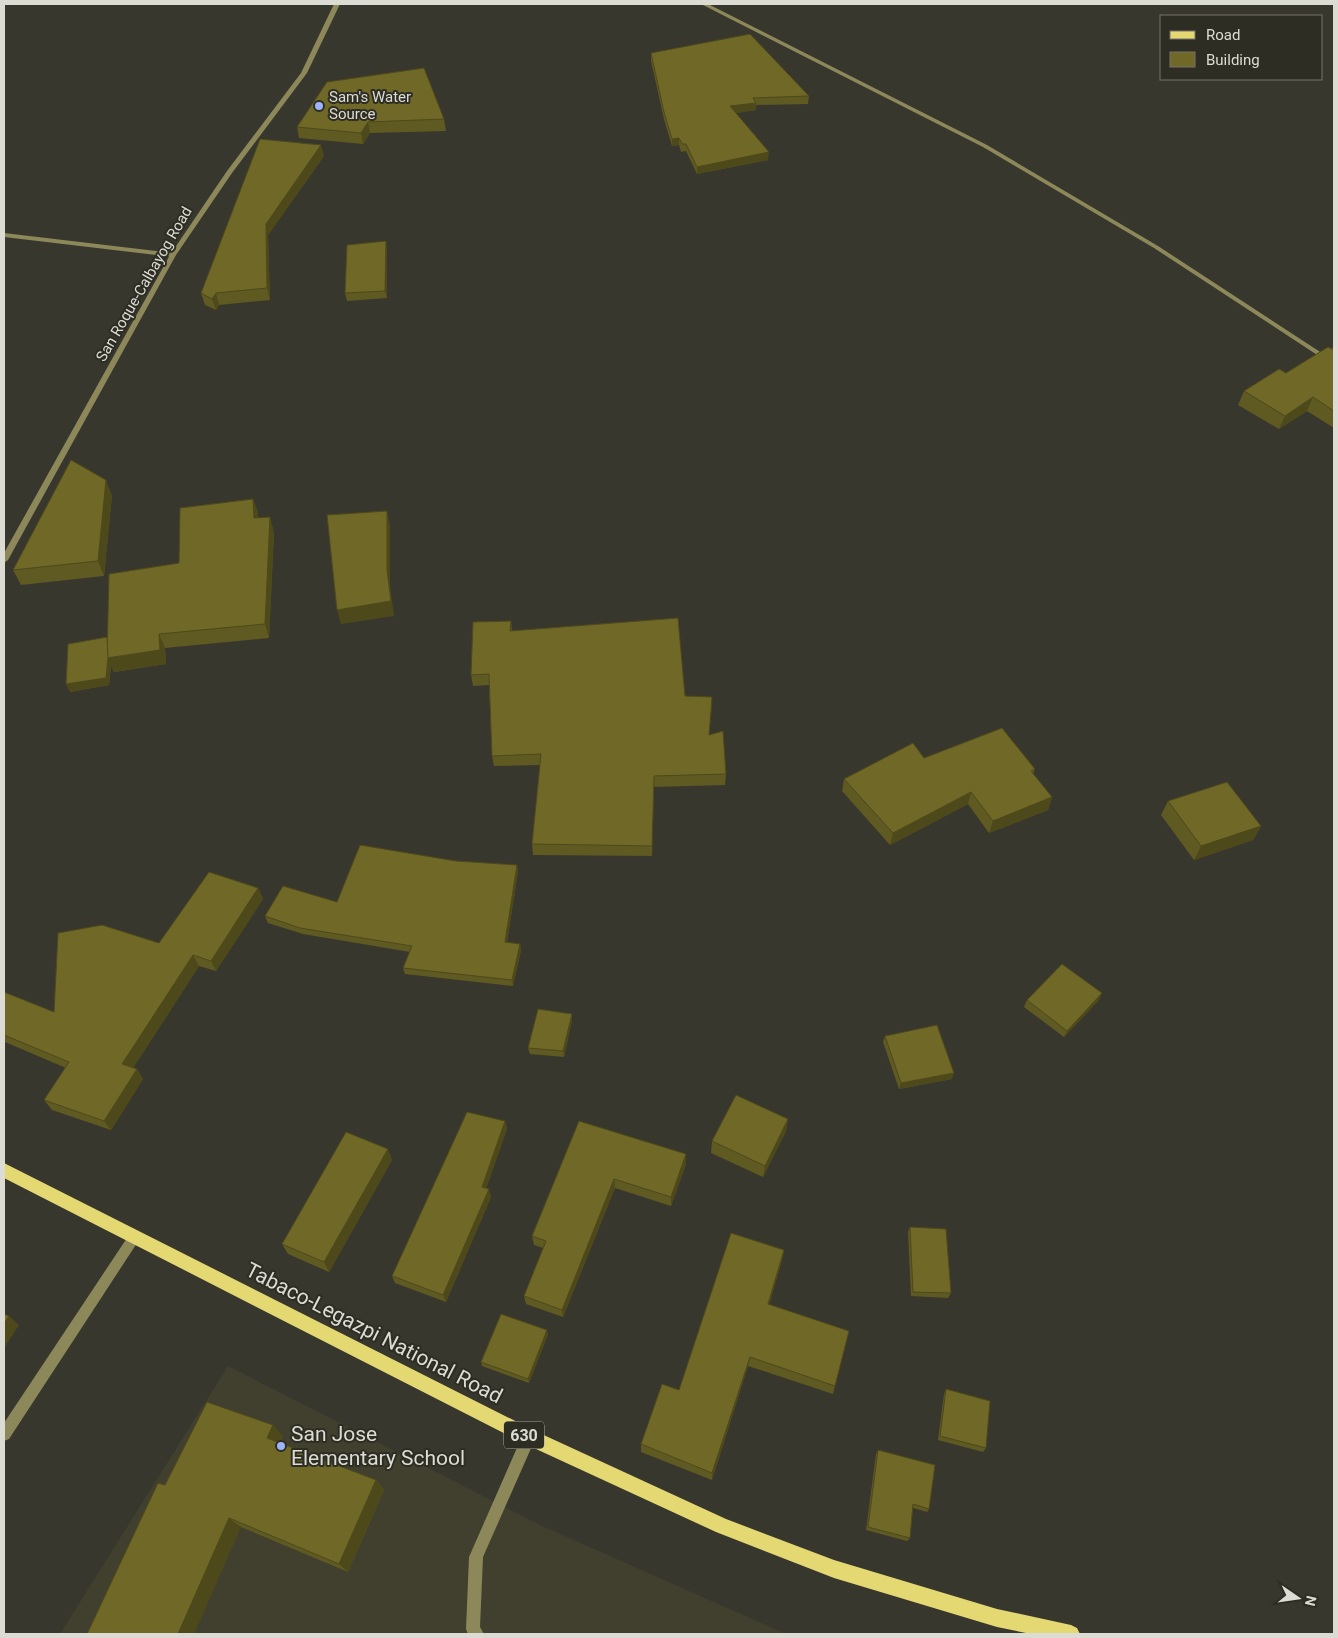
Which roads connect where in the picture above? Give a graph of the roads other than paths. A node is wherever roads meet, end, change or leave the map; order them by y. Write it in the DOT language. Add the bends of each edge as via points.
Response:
graph roads {
  1 [pos="337,4"];
  2 [pos="704,4"];
  3 [pos="4,235"];
  4 [pos="173,255"];
  5 [pos="1334,364"];
  6 [pos="4,560"];
  7 [pos="4,1170"];
  8 [pos="136,1236"];
  9 [pos="4,1434"];
  10 [pos="529,1437"];
  11 [pos="477,1634"];
  12 [pos="1071,1634"];
  1 -- 4 [label="street, San Roque-Calbayog Road" via="304,74 229,172"];
  2 -- 5 [label="street" via="985,146 1156,247"];
  3 -- 4 [label="street"];
  4 -- 6 [label="street, San Roque-Calbayog Road"];
  7 -- 8 [label="main road, Tabaco-Legazpi National Road / 630"];
  8 -- 9 [label="street"];
  8 -- 10 [label="main road, Tabaco-Legazpi National Road / 630"];
  10 -- 11 [label="street" via="476,1557 473,1630"];
  10 -- 12 [label="main road, Tabaco-Legazpi National Road / 630" via="722,1526 834,1569 996,1618"];
}
